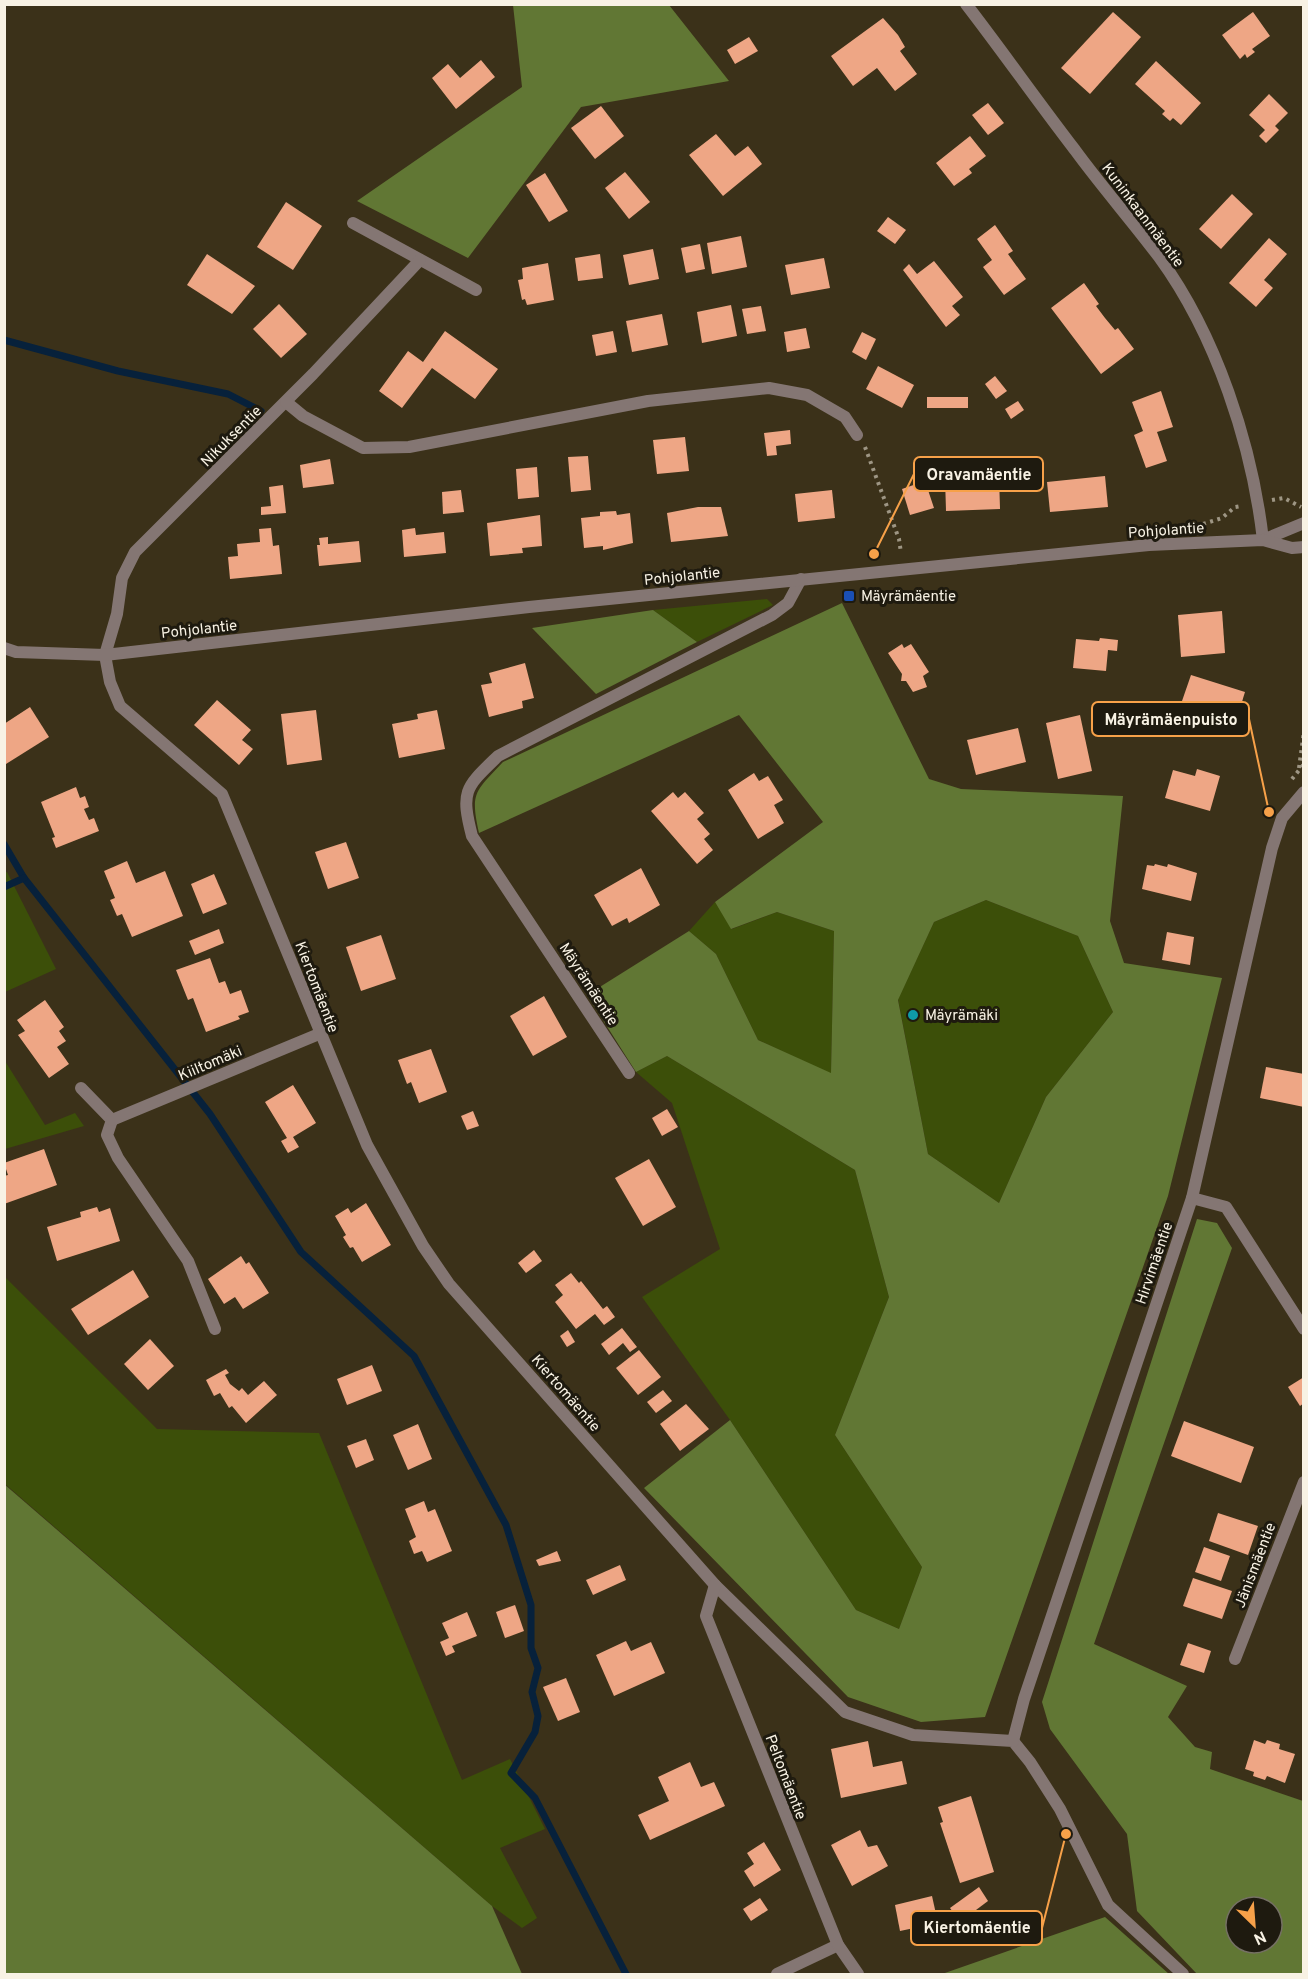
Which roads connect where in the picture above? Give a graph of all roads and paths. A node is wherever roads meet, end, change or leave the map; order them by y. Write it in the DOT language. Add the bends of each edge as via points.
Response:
graph roads {
  1 [pos="966,4"];
  2 [pos="353,222"];
  3 [pos="420,260"];
  4 [pos="476,290"];
  5 [pos="286,402"];
  6 [pos="857,435"];
  7 [pos="1284,498"];
  8 [pos="1304,506"];
  9 [pos="1304,523"];
  10 [pos="1263,540"];
  11 [pos="1304,547"];
  12 [pos="903,569"];
  13 [pos="801,579"];
  14 [pos="4,648"];
  15 [pos="105,655"];
  16 [pos="1304,731"];
  17 [pos="1304,764"];
  18 [pos="1299,769"];
  19 [pos="1287,786"];
  20 [pos="1304,792"];
  21 [pos="319,1034"];
  22 [pos="630,1073"];
  23 [pos="81,1088"];
  24 [pos="112,1120"];
  25 [pos="1192,1198"];
  26 [pos="215,1329"];
  27 [pos="1304,1329"];
  28 [pos="1304,1482"];
  29 [pos="715,1585"];
  30 [pos="1235,1659"];
  31 [pos="1013,1741"];
  32 [pos="838,1945"];
  33 [pos="777,1974"];
  34 [pos="858,1974"];
  35 [pos="1183,1974"];
  1 -- 10 [label="street, Kuninkaanmäentie" via="1160,258 1198,319 1241,433 1259,504"];
  2 -- 3 [label="street"];
  3 -- 4 [label="street"];
  3 -- 5 [label="street, Nikuksentie"];
  5 -- 6 [label="street" via="303,416 363,448 382,449 648,401 769,388 807,395 845,417"];
  5 -- 15 [label="street, Nikuksentie" via="135,552 122,578"];
  6 -- 12 [label="path" via="870,455 899,539"];
  7 -- 8 [label="path"];
  9 -- 10 [label="street, Pohjolantie"];
  10 -- 11 [label="street, Pohjolantie" via="1292,548"];
  10 -- 12 [label="street, Pohjolantie" via="1149,545"];
  12 -- 13 [label="street, Pohjolantie"];
  13 -- 15 [label="street, Pohjolantie"];
  13 -- 22 [label="street, Mäyrämäentie" via="788,603 772,615 498,756 471,782 464,806 472,836"];
  14 -- 15 [label="street, Pohjolantie" via="16,652"];
  15 -- 21 [label="street, Kiertomäentie" via="120,706 222,794"];
  16 -- 18 [label="path"];
  17 -- 18 [label="path"];
  18 -- 19 [label="path"];
  20 -- 25 [label="street, Hirvimäentie" via="1282,818 1272,848"];
  21 -- 24 [label="street, Kiiltomäki"];
  21 -- 29 [label="street, Kiertomäentie" via="367,1145 423,1246 449,1284"];
  23 -- 24 [label="street"];
  24 -- 26 [label="street" via="107,1135 118,1158 188,1261"];
  25 -- 27 [label="street" via="1226,1208"];
  25 -- 31 [label="street, Hirvimäentie"];
  28 -- 30 [label="street, Jänismäentie"];
  29 -- 31 [label="street, Kiertomäentie" via="845,1712 913,1735"];
  29 -- 32 [label="street, Peltomäentie" via="706,1616"];
  31 -- 35 [label="street" via="1060,1809 1108,1905"];
  32 -- 33 [label="street"];
  32 -- 34 [label="street, Peltomäentie"];
}
